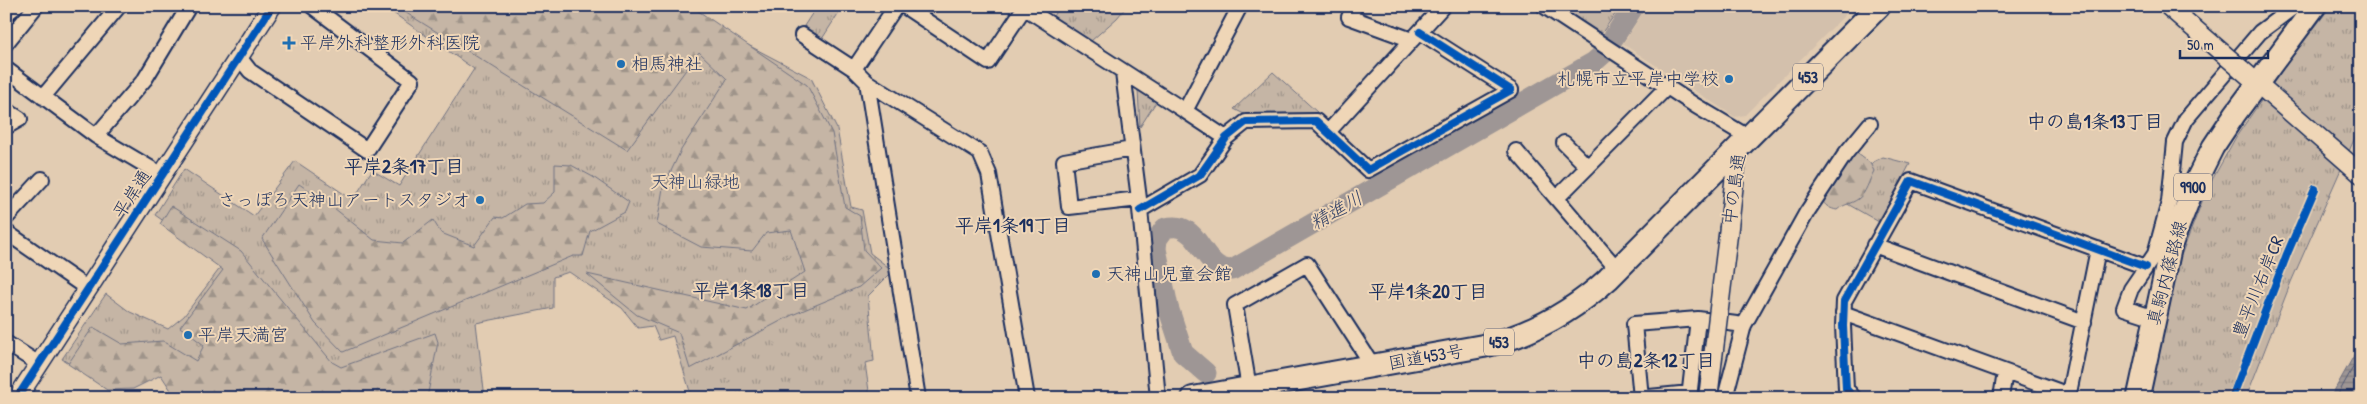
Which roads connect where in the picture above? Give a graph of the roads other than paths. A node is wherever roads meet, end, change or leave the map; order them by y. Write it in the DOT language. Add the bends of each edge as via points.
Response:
graph roads {
  1 [pos="16,6"];
  2 [pos="36,6"];
  3 [pos="119,6"];
  4 [pos="189,6"];
  5 [pos="272,6"];
  6 [pos="312,6"];
  7 [pos="896,6"];
  8 [pos="904,6"];
  9 [pos="1240,6"];
  10 [pos="1355,6"];
  11 [pos="1443,6"];
  12 [pos="1879,6"];
  13 [pos="2168,6"];
  14 [pos="2295,6"];
  15 [pos="2315,6"];
  16 [pos="1023,7"];
  17 [pos="1548,7"];
  18 [pos="6,14"];
  19 [pos="802,34"];
  20 [pos="1416,36"];
  21 [pos="6,43"];
  22 [pos="239,57"];
  23 [pos="6,69"];
  24 [pos="854,69"];
  25 [pos="1123,73"];
  26 [pos="867,82"];
  27 [pos="2258,84"];
  28 [pos="1668,87"];
  29 [pos="43,97"];
  30 [pos="6,110"];
  31 [pos="1185,111"];
  32 [pos="1870,124"];
  33 [pos="6,127"];
  34 [pos="1328,132"];
  35 [pos="96,136"];
  36 [pos="1226,138"];
  37 [pos="1743,142"];
  38 [pos="1564,143"];
  39 [pos="1132,149"];
  40 [pos="1516,151"];
  41 [pos="1588,167"];
  42 [pos="2361,174"];
  43 [pos="162,175"];
  44 [pos="42,179"];
  45 [pos="1557,198"];
  46 [pos="1140,205"];
  47 [pos="6,218"];
  48 [pos="6,232"];
  49 [pos="1874,245"];
  50 [pos="2098,249"];
  51 [pos="2146,267"];
  52 [pos="1617,269"];
  53 [pos="88,289"];
  54 [pos="1843,313"];
  55 [pos="2155,318"];
  56 [pos="1698,319"];
  57 [pos="2084,322"];
  58 [pos="1744,325"];
  59 [pos="6,343"];
  60 [pos="39,364"];
  61 [pos="1373,366"];
  62 [pos="2005,372"];
  63 [pos="1249,388"];
  64 [pos="1689,396"];
  65 [pos="2068,397"];
  66 [pos="17,398"];
  67 [pos="918,398"];
  68 [pos="1027,398"];
  69 [pos="1158,398"];
  70 [pos="1193,398"];
  71 [pos="1640,398"];
  72 [pos="1708,398"];
  73 [pos="1725,398"];
  74 [pos="1854,398"];
  75 [pos="2001,398"];
  76 [pos="2138,398"];
  1 -- 18 [label="street"];
  2 -- 21 [label="street"];
  3 -- 29 [label="street"];
  4 -- 35 [label="street" via="144,79"];
  5 -- 22 [label="street, 平岸通"];
  6 -- 22 [label="street" via="412,81 367,150 250,71"];
  7 -- 24 [label="street"];
  8 -- 16 [label="street" via="988,62"];
  9 -- 31 [label="street"];
  10 -- 20 [label="street" via="1348,17"];
  11 -- 20 [label="street"];
  12 -- 37 [label="highway, 中の島通 / 453"];
  13 -- 27 [label="street, bridge"];
  14 -- 51 [label="street" via="2249,43 2186,119 2175,142 2169,202 2162,233 2155,254"];
  15 -- 27 [label="main road, 真駒内篠路線 / 9900"];
  16 -- 25 [label="street"];
  17 -- 28 [label="street"];
  19 -- 24 [label="street"];
  20 -- 34 [label="street"];
  20 -- 34 [label="street" via="1511,90 1368,170"];
  22 -- 43 [label="street, 平岸通"];
  23 -- 29 [label="street"];
  24 -- 26 [label="street"];
  25 -- 31 [label="street"];
  25 -- 39 [label="street"];
  26 -- 67 [label="street"];
  26 -- 68 [label="street" via="980,153 988,174"];
  27 -- 42 [label="street"];
  27 -- 55 [label="main road, 真駒内篠路線 / 9900" via="2213,147 2197,179 2172,245"];
  28 -- 37 [label="street"];
  28 -- 41 [label="street"];
  29 -- 35 [label="street"];
  30 -- 33 [label="street" via="20,119"];
  31 -- 36 [label="street"];
  32 -- 58 [label="street" via="1846,153 1807,212"];
  34 -- 36 [label="street" via="1316,121 1246,122"];
  35 -- 43 [label="street"];
  36 -- 46 [label="street" via="1200,176"];
  37 -- 52 [label="highway, 国道453号 / 453"];
  37 -- 72 [label="street, 中の島通, bridge"];
  38 -- 41 [label="street"];
  39 -- 46 [label="street"];
  39 -- 46 [label="street" via="1064,161 1069,207"];
  40 -- 45 [label="street"];
  41 -- 45 [label="street"];
  43 -- 53 [label="street, 平岸通"];
  44 -- 47 [label="street"];
  45 -- 52 [label="street"];
  46 -- 69 [label="street"];
  48 -- 53 [label="street"];
  49 -- 50 [label="street" via="1911,181"];
  49 -- 54 [label="street" via="1844,300"];
  49 -- 57 [label="street"];
  50 -- 51 [label="street"];
  50 -- 57 [label="street"];
  51 -- 55 [label="street" via="2131,289 2124,308"];
  52 -- 61 [label="highway, 国道453号 / 453" via="1570,309 1526,333 1483,346"];
  53 -- 60 [label="street, 平岸通"];
  54 -- 62 [label="street"];
  54 -- 74 [label="street" via="1846,389"];
  55 -- 76 [label="main road, 真駒内篠路線 / 9900"];
  56 -- 58 [label="street"];
  56 -- 64 [label="street"];
  56 -- 71 [label="street" via="1634,324"];
  57 -- 65 [label="street"];
  58 -- 73 [label="street"];
  59 -- 60 [label="street"];
  60 -- 66 [label="street, 平岸通"];
  61 -- 63 [label="highway, 国道453号 / 453"];
  61 -- 63 [label="street" via="1307,264 1235,305"];
  62 -- 65 [label="street"];
  62 -- 75 [label="street"];
  63 -- 70 [label="highway, 国道453号 / 453"];
  64 -- 71 [label="street"];
}
